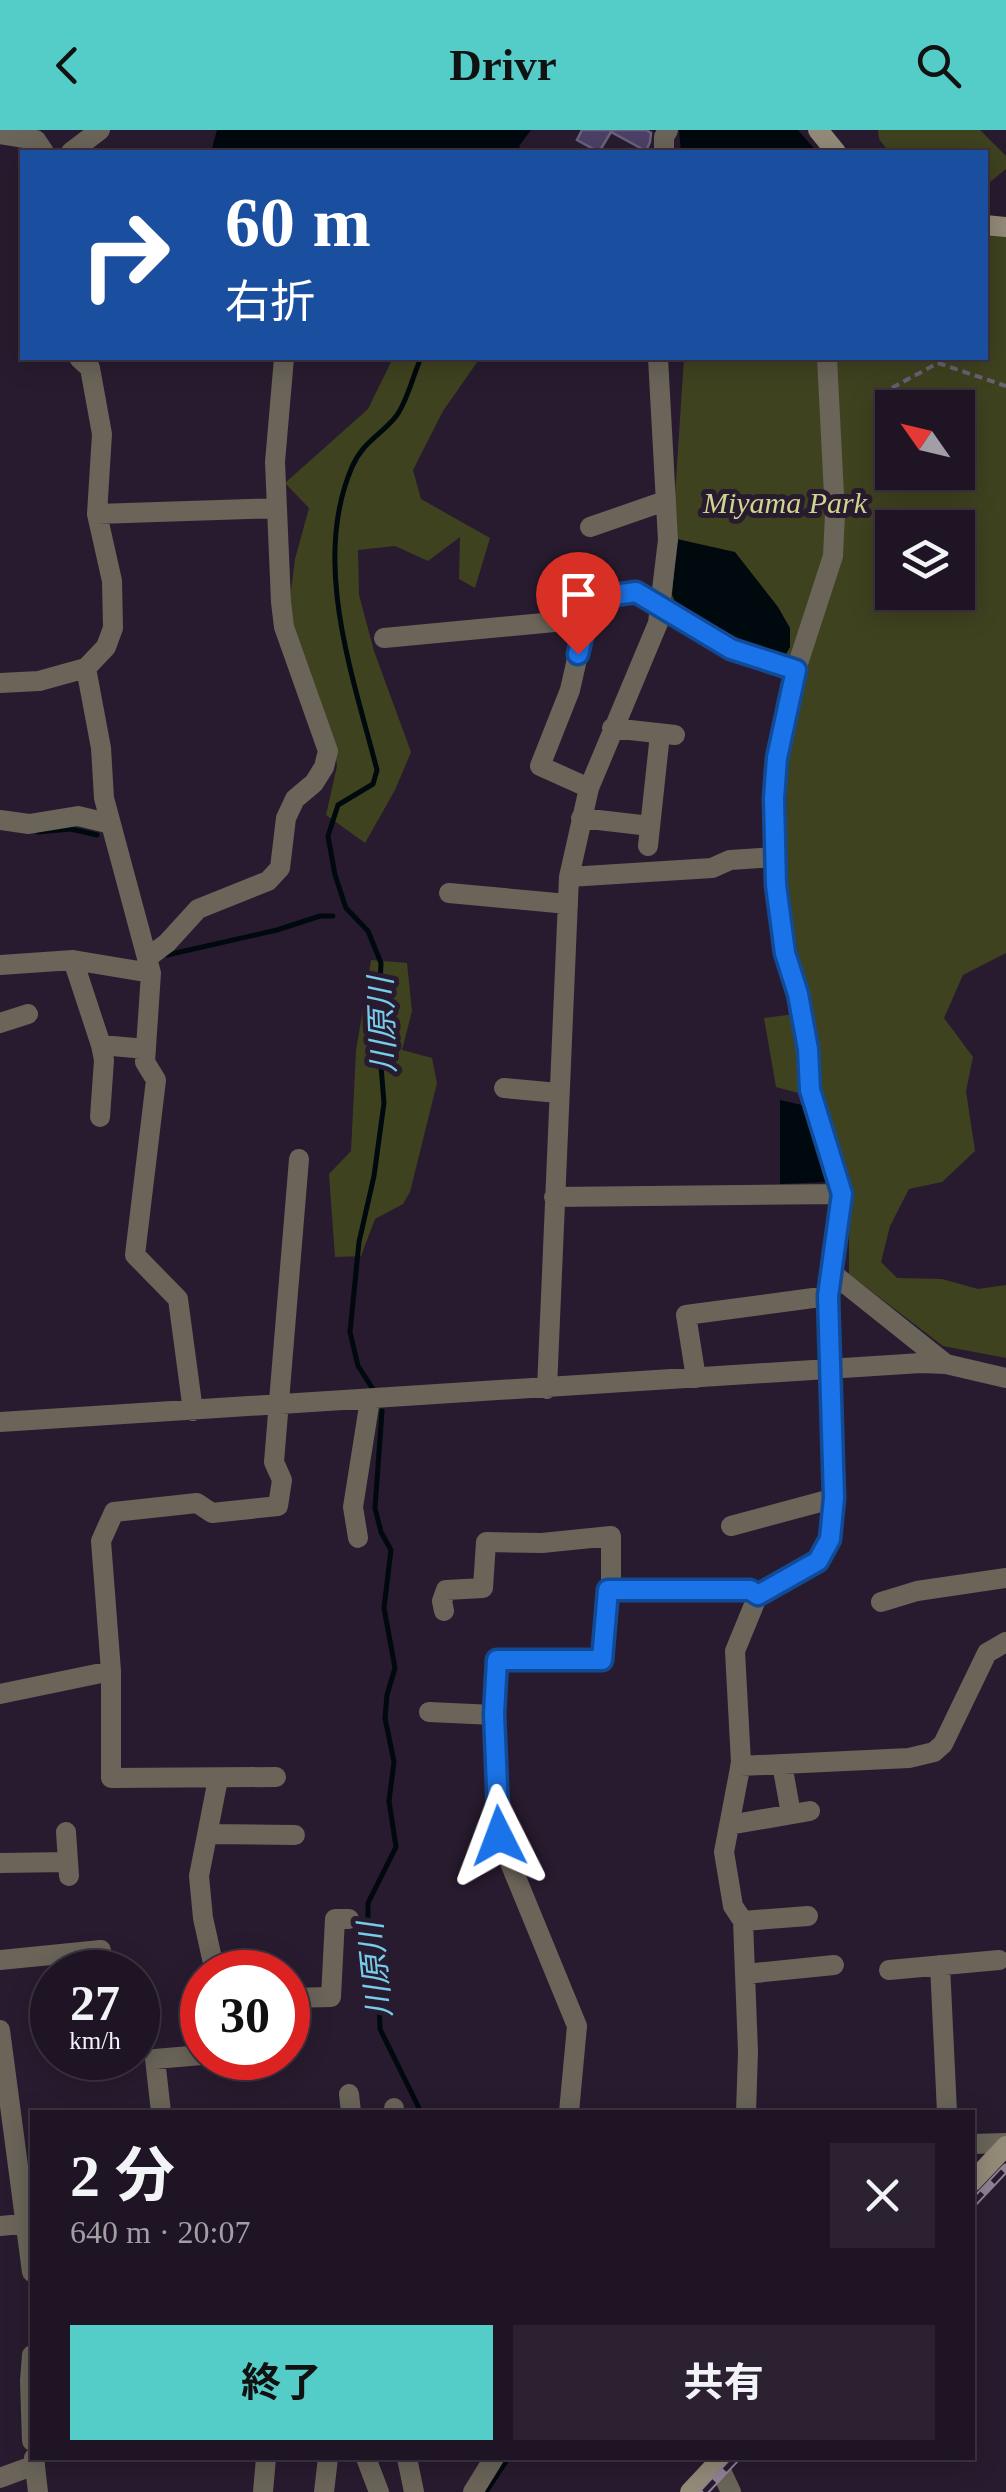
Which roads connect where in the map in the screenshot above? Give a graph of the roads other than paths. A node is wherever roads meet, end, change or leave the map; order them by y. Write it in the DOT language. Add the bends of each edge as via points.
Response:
graph roads {
  1 [pos="100,130"];
  2 [pos="818,130"];
  3 [pos="0,134"];
  4 [pos="37,141"];
  5 [pos="74,150"];
  6 [pos="834,150"];
  7 [pos="82,360"];
  8 [pos="284,360"];
  9 [pos="658,360"];
  10 [pos="828,360"];
  11 [pos="666,501"];
  12 [pos="276,508"];
  13 [pos="97,514"];
  14 [pos="590,527"];
  15 [pos="660,605"];
  16 [pos="586,619"];
  17 [pos="384,638"];
  18 [pos="86,668"];
  19 [pos="796,670"];
  20 [pos="0,683"];
  21 [pos="612,728"];
  22 [pos="589,788"];
  23 [pos="581,818"];
  24 [pos="0,820"];
  25 [pos="111,824"];
  26 [pos="775,858"];
  27 [pos="569,877"];
  28 [pos="450,894"];
  29 [pos="568,904"];
  30 [pos="73,960"];
  31 [pos="0,965"];
  32 [pos="149,966"];
  33 [pos="28,1014"];
  34 [pos="0,1023"];
  35 [pos="102,1045"];
  36 [pos="146,1049"];
  37 [pos="504,1088"];
  38 [pos="558,1093"];
  39 [pos="100,1117"];
  40 [pos="300,1159"];
  41 [pos="842,1194"];
  42 [pos="554,1198"];
  43 [pos="832,1272"];
  44 [pos="828,1296"];
  45 [pos="946,1364"];
  46 [pos="829,1370"];
  47 [pos="696,1378"];
  48 [pos="1006,1378"];
  49 [pos="547,1389"];
  50 [pos="370,1400"];
  51 [pos="279,1405"];
  52 [pos="193,1411"];
  53 [pos="0,1422"];
  54 [pos="834,1498"];
  55 [pos="731,1526"];
  56 [pos="358,1538"];
  57 [pos="1006,1578"];
  58 [pos="611,1590"];
  59 [pos="758,1595"];
  60 [pos="881,1602"];
  61 [pos="444,1611"];
  62 [pos="1006,1642"];
  63 [pos="110,1672"];
  64 [pos="0,1694"];
  65 [pos="429,1712"];
  66 [pos="494,1714"];
  67 [pos="782,1764"];
  68 [pos="740,1766"];
  69 [pos="276,1777"];
  70 [pos="218,1779"];
  71 [pos="729,1825"];
  72 [pos="66,1832"];
  73 [pos="208,1834"];
  74 [pos="282,1839"];
  75 [pos="0,1863"];
  76 [pos="808,1916"];
  77 [pos="349,1919"];
  78 [pos="743,1921"];
  79 [pos="210,1950"];
  80 [pos="30,1957"];
  81 [pos="0,1960"];
  82 [pos="1000,1960"];
  83 [pos="834,1964"];
  84 [pos="940,1966"];
  85 [pos="889,1970"];
  86 [pos="745,1974"];
  87 [pos="310,1997"];
  88 [pos="0,2030"];
  89 [pos="0,2038"];
  90 [pos="180,2057"];
  91 [pos="162,2110"];
  92 [pos="569,2110"];
  93 [pos="746,2110"];
  94 [pos="947,2110"];
  95 [pos="7,2136"];
  96 [pos="975,2144"];
  97 [pos="1006,2145"];
  98 [pos="975,2179"];
  99 [pos="29,2224"];
  100 [pos="0,2226"];
  101 [pos="266,2460"];
  102 [pos="328,2460"];
  103 [pos="367,2460"];
  104 [pos="407,2460"];
  105 [pos="493,2460"];
  106 [pos="720,2460"];
  107 [pos="34,2461"];
  108 [pos="0,2478"];
  109 [pos="38,2492"];
  110 [pos="263,2492"];
  111 [pos="324,2492"];
  112 [pos="380,2492"];
  113 [pos="414,2492"];
  114 [pos="473,2492"];
  115 [pos="690,2492"];
  116 [pos="731,2492"];
  1 -- 5 [label="street"];
  2 -- 6 [label="street"];
  3 -- 4 [label="street"];
  7 -- 13 [label="street" via="90,368 102,434"];
  8 -- 12 [label="street"];
  9 -- 11 [label="street"];
  10 -- 19 [label="street" via="833,556"];
  11 -- 14 [label="street"];
  11 -- 15 [label="street"];
  12 -- 13 [label="street"];
  12 -- 32 [label="street" via="284,627 328,750 324,767 286,818 280,868 268,881 198,910"];
  13 -- 18 [label="street" via="112,581 113,628"];
  15 -- 16 [label="street" via="636,592 600,597"];
  15 -- 19 [label="street" via="731,649"];
  15 -- 21 [label="street" via="640,671"];
  16 -- 17 [label="street"];
  16 -- 22 [label="street" via="570,690 540,766"];
  18 -- 20 [label="street"];
  18 -- 25 [label="street"];
  19 -- 26 [label="street" via="777,758"];
  21 -- 22 [label="street"];
  21 -- 23 [label="street" via="668,735 649,836"];
  22 -- 23 [label="street"];
  23 -- 27 [label="street"];
  24 -- 25 [label="street" via="29,824 78,816"];
  25 -- 32 [label="street"];
  26 -- 27 [label="street"];
  26 -- 41 [label="street" via="810,1090"];
  27 -- 29 [label="street"];
  28 -- 29 [label="street"];
  29 -- 38 [label="street"];
  30 -- 31 [label="street"];
  30 -- 32 [label="street"];
  30 -- 35 [label="street"];
  32 -- 36 [label="street"];
  33 -- 34 [label="street"];
  35 -- 36 [label="street"];
  35 -- 39 [label="street"];
  36 -- 52 [label="street" via="144,1062 156,1080 135,1255 178,1299"];
  37 -- 38 [label="street"];
  38 -- 42 [label="street"];
  40 -- 51 [label="street"];
  41 -- 42 [label="street"];
  41 -- 43 [label="street"];
  42 -- 49 [label="street"];
  43 -- 44 [label="street"];
  43 -- 45 [label="street"];
  44 -- 46 [label="street"];
  44 -- 47 [label="street" via="686,1315"];
  45 -- 46 [label="street"];
  45 -- 48 [label="street"];
  46 -- 47 [label="street"];
  46 -- 54 [label="street"];
  47 -- 49 [label="street"];
  49 -- 50 [label="street"];
  50 -- 51 [label="street"];
  50 -- 56 [label="street" via="353,1507"];
  51 -- 52 [label="street"];
  51 -- 63 [label="street" via="278,1506 212,1513 198,1503 114,1512 100,1541"];
  52 -- 53 [label="street"];
  54 -- 55 [label="street"];
  54 -- 59 [label="street" via="830,1539 818,1561"];
  57 -- 60 [label="street"];
  58 -- 59 [label="street"];
  58 -- 61 [label="street" via="611,1536 486,1542 483,1588 446,1590"];
  58 -- 66 [label="street" via="602,1660 497,1660"];
  59 -- 68 [label="street" via="734,1651"];
  62 -- 67 [label="street" via="987,1653 944,1744 934,1752"];
  63 -- 64 [label="street"];
  63 -- 70 [label="street" via="111,1778"];
  65 -- 66 [label="street"];
  66 -- 92 [label="street" via="499,1836 577,2026"];
  67 -- 68 [label="street"];
  67 -- 71 [label="street" via="801,1812"];
  68 -- 71 [label="street"];
  69 -- 70 [label="street"];
  70 -- 73 [label="street"];
  71 -- 78 [label="street" via="724,1852 733,1906"];
  72 -- 75 [label="street" via="69,1869"];
  73 -- 74 [label="street"];
  73 -- 79 [label="street" via="199,1876"];
  76 -- 78 [label="street"];
  77 -- 87 [label="street" via="335,1919 331,1997"];
  78 -- 86 [label="street"];
  80 -- 81 [label="street"];
  82 -- 84 [label="street"];
  83 -- 86 [label="street"];
  84 -- 85 [label="street"];
  84 -- 94 [label="street"];
  86 -- 93 [label="street"];
  88 -- 89 [label="street"];
  89 -- 95 [label="street"];
  90 -- 91 [label="street" via="155,2060"];
  95 -- 99 [label="street"];
  96 -- 97 [label="street"];
  97 -- 98 [label="street"];
  99 -- 100 [label="street"];
  101 -- 110 [label="street"];
  102 -- 111 [label="street"];
  103 -- 112 [label="street"];
  104 -- 113 [label="street"];
  105 -- 114 [label="street"];
  106 -- 115 [label="street"];
  106 -- 116 [label="street"];
  107 -- 108 [label="street"];
  107 -- 109 [label="street"];
}
